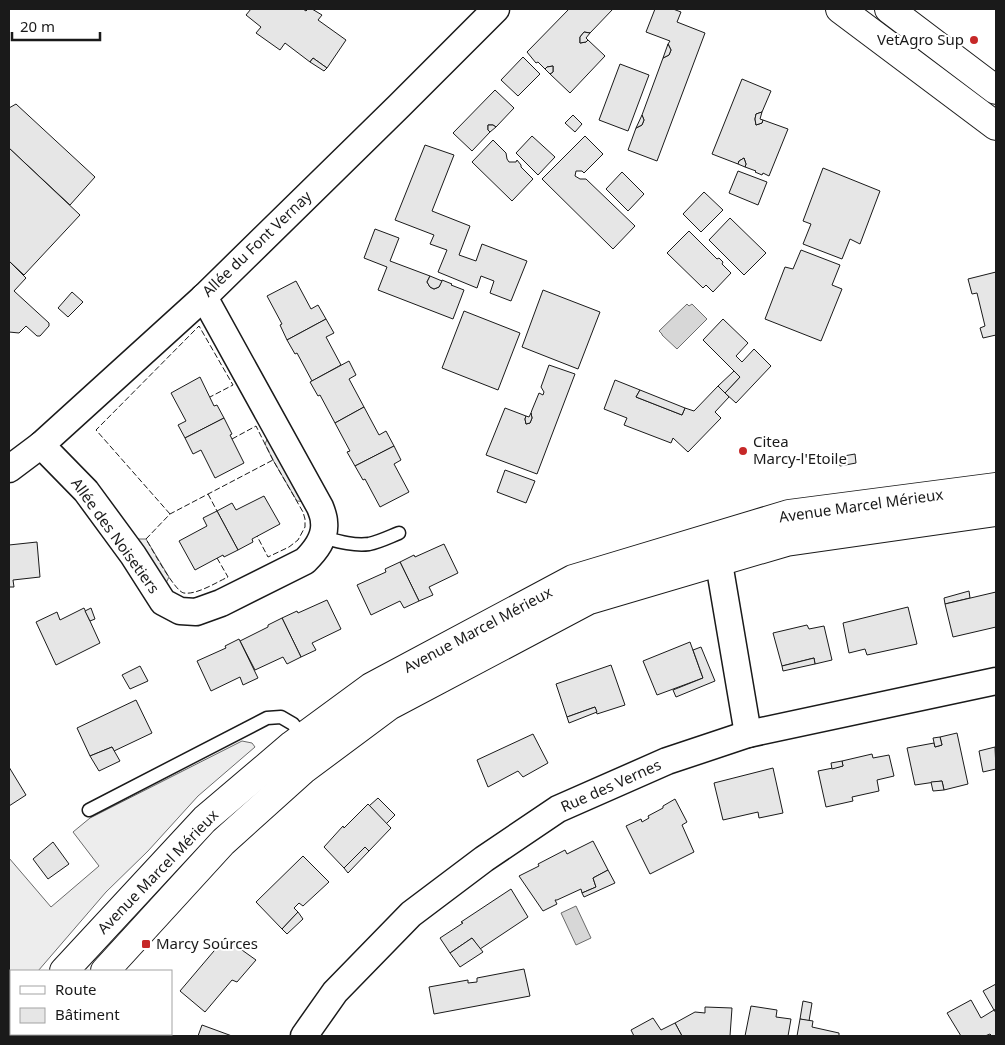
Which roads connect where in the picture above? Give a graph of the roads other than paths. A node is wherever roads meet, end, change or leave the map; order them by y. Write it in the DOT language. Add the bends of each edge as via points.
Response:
graph roads {
  1 [pos="496,9"];
  2 [pos="840,9"];
  3 [pos="889,9"];
  4 [pos="996,90"];
  5 [pos="996,126"];
  6 [pos="204,297"];
  7 [pos="41,445"];
  8 [pos="9,469"];
  9 [pos="996,487"];
  10 [pos="996,512"];
  11 [pos="399,533"];
  12 [pos="322,537"];
  13 [pos="718,562"];
  14 [pos="996,681"];
  15 [pos="748,734"];
  16 [pos="304,736"];
  17 [pos="89,810"];
  18 [pos="65,970"];
  19 [pos="106,970"];
  20 [pos="304,1036"];
  1 -- 6 [label="street, Allée du Font Vernay"];
  2 -- 5 [label="main road"];
  3 -- 4 [label="main road"];
  6 -- 7 [label="street, Allée du Font Vernay"];
  6 -- 12 [label="street" via="320,507 325,524"];
  7 -- 8 [label="street, Allée du Font Vernay"];
  7 -- 12 [label="street, Allée des Noisetiers" via="86,491 162,602 180,611 196,612 221,603 305,561"];
  9 -- 16 [label="main road, Avenue Marcel Mérieux" via="788,514 573,579 371,687"];
  10 -- 13 [label="main road, Avenue Marcel Mérieux" via="786,542"];
  11 -- 12 [label="lane" via="371,544"];
  13 -- 15 [label="street"];
  13 -- 19 [label="main road, Avenue Marcel Mérieux" via="588,600 389,706 303,770 223,842"];
  14 -- 15 [label="street, Rue des Vernes"];
  15 -- 20 [label="street, Rue des Vernes" via="668,761 558,809 411,914 335,992"];
  16 -- 17 [label="lane" via="282,717 267,718"];
  16 -- 18 [label="main road, Avenue Marcel Mérieux" via="205,819"];
}
